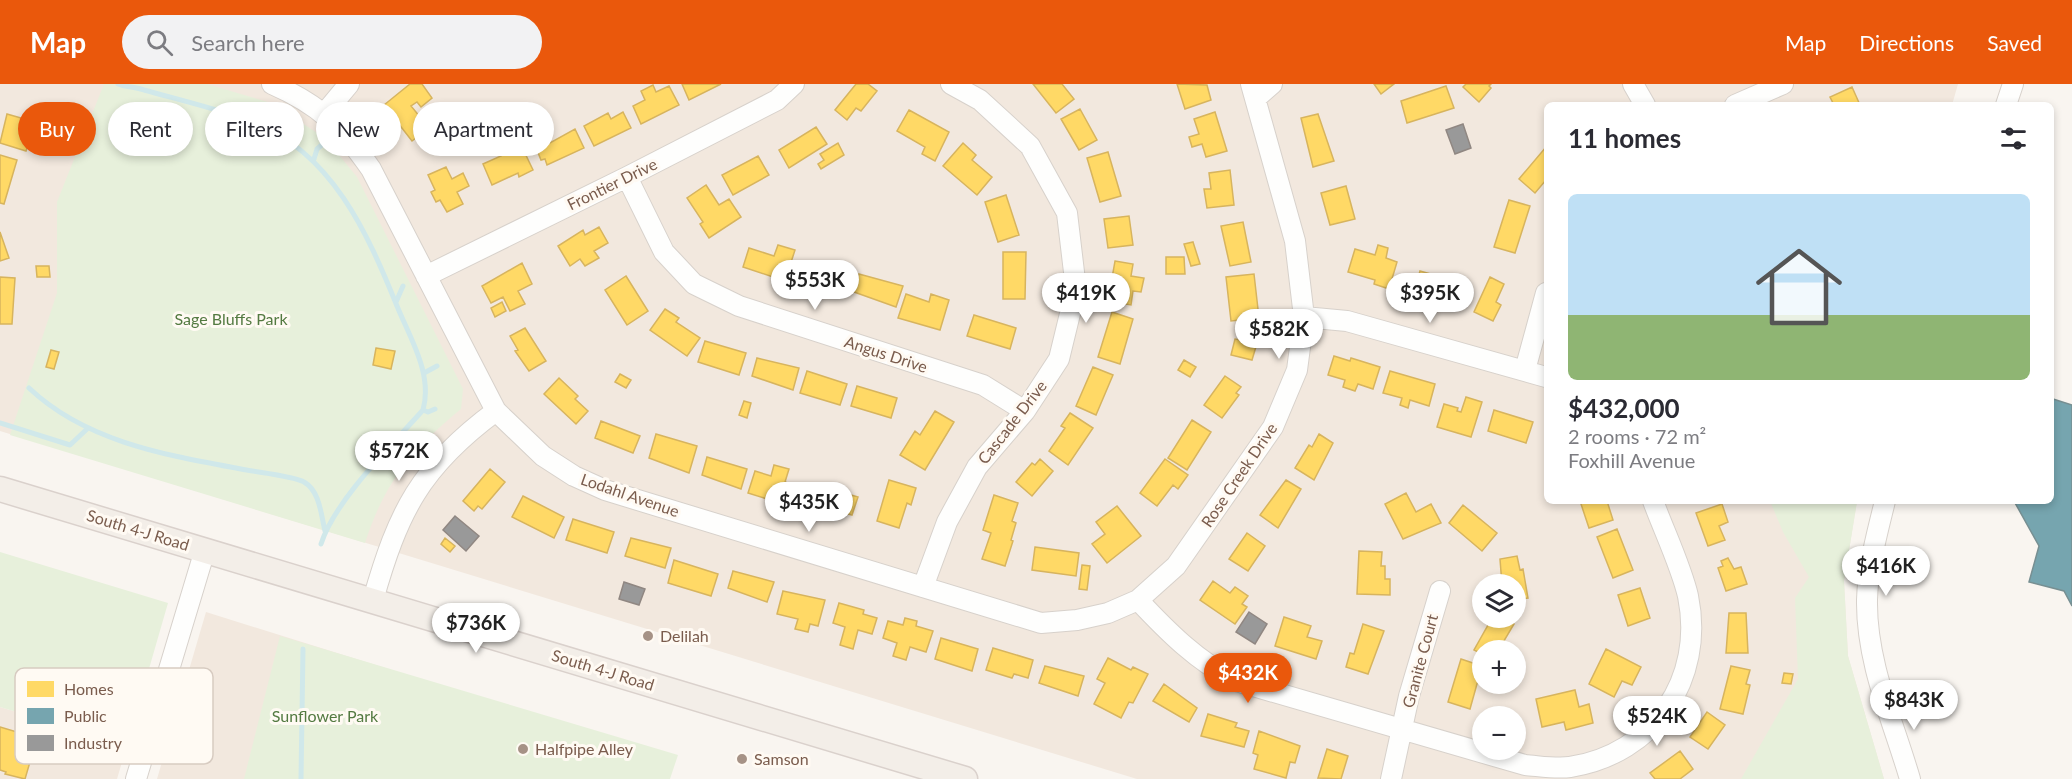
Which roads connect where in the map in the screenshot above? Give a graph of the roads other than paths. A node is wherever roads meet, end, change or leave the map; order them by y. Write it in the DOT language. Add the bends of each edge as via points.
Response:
graph roads {
  1 [pos="272,84"];
  2 [pos="350,84"];
  3 [pos="794,84"];
  4 [pos="951,84"];
  5 [pos="1272,84"];
  6 [pos="1634,84"];
  7 [pos="2013,84"];
  8 [pos="1777,90"];
  9 [pos="1254,91"];
  10 [pos="334,102"];
  11 [pos="1643,102"];
  12 [pos="1743,102"];
  13 [pos="2007,102"];
  14 [pos="316,108"];
  15 [pos="362,156"];
  16 [pos="627,177"];
  17 [pos="426,276"];
  18 [pos="1544,299"];
  19 [pos="1304,317"];
  20 [pos="1525,370"];
  21 [pos="1544,376"];
  22 [pos="496,411"];
  23 [pos="1025,411"];
  24 [pos="0,489"];
  25 [pos="1654,504"];
  26 [pos="1884,504"];
  27 [pos="205,550"];
  28 [pos="923,587"];
  29 [pos="1440,591"];
  30 [pos="373,600"];
  31 [pos="1138,600"];
  32 [pos="169,668"];
  33 [pos="1403,730"];
  34 [pos="141,764"];
  35 [pos="136,779"];
  36 [pos="965,779"];
  37 [pos="1391,779"];
  38 [pos="1910,779"];
  1 -- 14 [label="street, Lodahl Avenue"];
  2 -- 10 [label="street"];
  3 -- 16 [label="street, Frontier Drive" via="777,100"];
  4 -- 23 [label="street, Cascade Drive" via="980,100 1030,146 1067,213 1076,289 1059,359"];
  5 -- 9 [label="street"];
  6 -- 11 [label="street"];
  7 -- 13 [label="street"];
  8 -- 12 [label="street"];
  9 -- 19 [label="street, Rose Creek Drive" via="1295,241"];
  15 -- 17 [label="street, Lodahl Avenue"];
  16 -- 17 [label="street, Frontier Drive"];
  16 -- 23 [label="street, Angus Drive" via="664,252 694,284 739,306 983,385"];
  17 -- 22 [label="street, Lodahl Avenue"];
  18 -- 20 [label="street"];
  19 -- 20 [label="street" via="1347,321"];
  19 -- 31 [label="street, Rose Creek Drive" via="1297,370 1273,427 1176,566"];
  20 -- 21 [label="street"];
  22 -- 28 [label="street, Lodahl Avenue" via="543,456 605,490"];
  22 -- 30 [label="street" via="425,476 404,510"];
  23 -- 28 [label="street, Cascade Drive" via="977,467 947,522"];
  24 -- 27 [label="main road, South 4-J Road"];
  25 -- 33 [label="street" via="1688,596 1690,648 1678,691 1653,727 1617,754 1569,767 1524,765"];
  26 -- 38 [label="street" via="1871,556 1867,602 1883,694"];
  27 -- 30 [label="main road, South 4-J Road"];
  27 -- 32 [label="street"];
  28 -- 31 [label="street, Lodahl Avenue" via="1041,623 1108,614"];
  29 -- 33 [label="street, Granite Court"];
  30 -- 36 [label="main road, South 4-J Road"];
  31 -- 33 [label="street" via="1168,633 1210,668 1236,681"];
  33 -- 37 [label="street, Granite Court"];
  34 -- 35 [label="street"];
}
